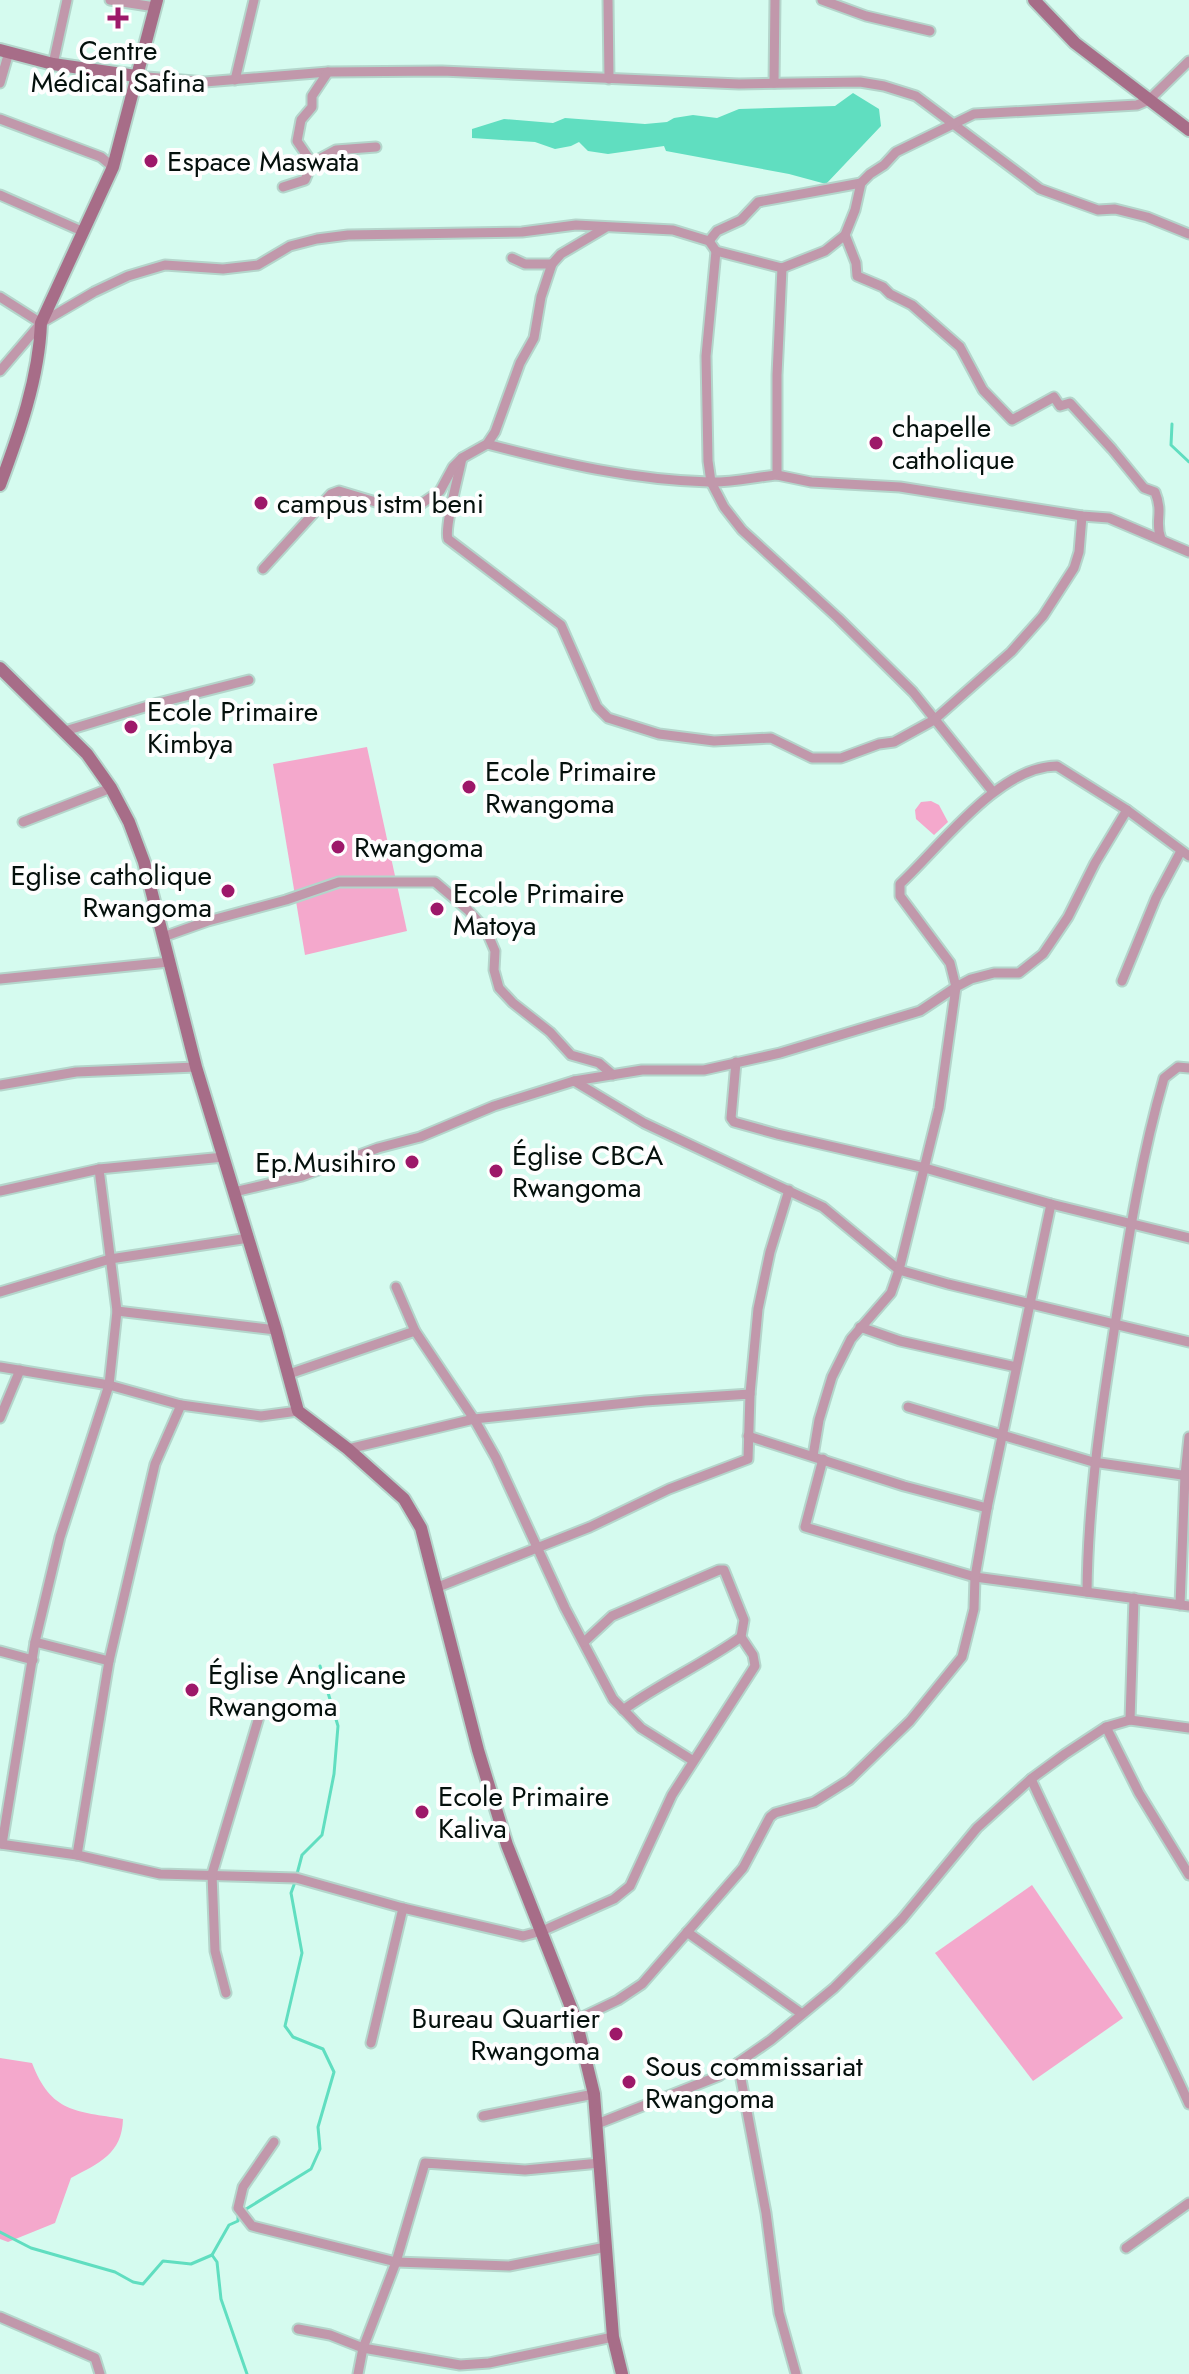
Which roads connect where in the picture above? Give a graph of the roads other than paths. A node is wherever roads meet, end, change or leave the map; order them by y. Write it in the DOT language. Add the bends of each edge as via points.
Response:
graph roads {
  1 [pos="67,0"];
  2 [pos="110,0"];
  3 [pos="254,0"];
  4 [pos="608,0"];
  5 [pos="775,0"];
  6 [pos="822,0"];
  7 [pos="1034,0"];
  8 [pos="156,3"];
  9 [pos="930,31"];
  10 [pos="4,51"];
  11 [pos="1189,61"];
  12 [pos="53,64"];
  13 [pos="328,72"];
  14 [pos="136,76"];
  15 [pos="609,79"];
  16 [pos="235,80"];
  17 [pos="0,83"];
  18 [pos="774,83"];
  19 [pos="1149,100"];
  20 [pos="0,119"];
  21 [pos="953,123"];
  22 [pos="1189,130"];
  23 [pos="376,147"];
  24 [pos="312,163"];
  25 [pos="113,167"];
  26 [pos="861,183"];
  27 [pos="283,187"];
  28 [pos="0,195"];
  29 [pos="605,228"];
  30 [pos="84,232"];
  31 [pos="1189,234"];
  32 [pos="845,235"];
  33 [pos="709,241"];
  34 [pos="716,251"];
  35 [pos="512,258"];
  36 [pos="552,264"];
  37 [pos="782,268"];
  38 [pos="0,297"];
  39 [pos="41,323"];
  40 [pos="0,371"];
  41 [pos="487,444"];
  42 [pos="462,458"];
  43 [pos="777,475"];
  44 [pos="711,482"];
  45 [pos="0,485"];
  46 [pos="1082,516"];
  47 [pos="1161,539"];
  48 [pos="1189,552"];
  49 [pos="263,569"];
  50 [pos="0,668"];
  51 [pos="249,680"];
  52 [pos="934,720"];
  53 [pos="65,731"];
  54 [pos="111,788"];
  55 [pos="993,792"];
  56 [pos="1127,810"];
  57 [pos="23,822"];
  58 [pos="1185,854"];
  59 [pos="163,937"];
  60 [pos="169,962"];
  61 [pos="0,979"];
  62 [pos="1122,981"];
  63 [pos="956,987"];
  64 [pos="736,1062"];
  65 [pos="196,1067"];
  66 [pos="1189,1068"];
  67 [pos="613,1075"];
  68 [pos="574,1081"];
  69 [pos="0,1085"];
  70 [pos="224,1157"];
  71 [pos="925,1168"];
  72 [pos="99,1169"];
  73 [pos="789,1190"];
  74 [pos="0,1191"];
  75 [pos="234,1192"];
  76 [pos="1051,1204"];
  77 [pos="1131,1223"];
  78 [pos="249,1238"];
  79 [pos="1189,1238"];
  80 [pos="110,1259"];
  81 [pos="899,1270"];
  82 [pos="396,1287"];
  83 [pos="0,1292"];
  84 [pos="1030,1304"];
  85 [pos="117,1311"];
  86 [pos="1114,1326"];
  87 [pos="860,1327"];
  88 [pos="276,1330"];
  89 [pos="415,1331"];
  90 [pos="1189,1342"];
  91 [pos="0,1367"];
  92 [pos="1016,1367"];
  93 [pos="20,1370"];
  94 [pos="289,1374"];
  95 [pos="109,1385"];
  96 [pos="750,1394"];
  97 [pos="181,1405"];
  98 [pos="908,1407"];
  99 [pos="298,1411"];
  100 [pos="0,1418"];
  101 [pos="474,1419"];
  102 [pos="1004,1434"];
  103 [pos="748,1436"];
  104 [pos="1189,1437"];
  105 [pos="348,1449"];
  106 [pos="818,1457"];
  107 [pos="1093,1462"];
  108 [pos="1187,1476"];
  109 [pos="987,1508"];
  110 [pos="537,1547"];
  111 [pos="975,1577"];
  112 [pos="438,1587"];
  113 [pos="1087,1592"];
  114 [pos="1134,1598"];
  115 [pos="1185,1605"];
  116 [pos="741,1637"];
  117 [pos="35,1642"];
  118 [pos="584,1642"];
  119 [pos="0,1651"];
  120 [pos="33,1660"];
  121 [pos="109,1661"];
  122 [pos="623,1710"];
  123 [pos="259,1717"];
  124 [pos="1130,1720"];
  125 [pos="1106,1727"];
  126 [pos="1189,1728"];
  127 [pos="692,1760"];
  128 [pos="1031,1779"];
  129 [pos="1,1844"];
  130 [pos="77,1855"];
  131 [pos="212,1874"];
  132 [pos="1189,1875"];
  133 [pos="403,1908"];
  134 [pos="542,1931"];
  135 [pos="687,1932"];
  136 [pos="226,1993"];
  137 [pos="802,2014"];
  138 [pos="576,2020"];
  139 [pos="371,2043"];
  140 [pos="738,2063"];
  141 [pos="594,2094"];
  142 [pos="1189,2104"];
  143 [pos="483,2116"];
  144 [pos="597,2124"];
  145 [pos="274,2142"];
  146 [pos="600,2163"];
  147 [pos="1189,2203"];
  148 [pos="606,2247"];
  149 [pos="1126,2248"];
  150 [pos="396,2262"];
  151 [pos="0,2317"];
  152 [pos="298,2329"];
  153 [pos="613,2337"];
  154 [pos="363,2348"];
  155 [pos="489,2363"];
  156 [pos="100,2374"];
  157 [pos="358,2374"];
  158 [pos="492,2374"];
  159 [pos="622,2374"];
  160 [pos="796,2374"];
  1 -- 12 [label="street"];
  2 -- 8 [label="street"];
  3 -- 16 [label="street"];
  4 -- 15 [label="street"];
  5 -- 18 [label="street"];
  6 -- 9 [label="street"];
  7 -- 19 [label="street" via="1075,43"];
  8 -- 14 [label="street"];
  10 -- 12 [label="street"];
  10 -- 17 [label="street"];
  11 -- 19 [label="street"];
  12 -- 14 [label="street"];
  13 -- 15 [label="street"];
  13 -- 16 [label="street"];
  13 -- 24 [label="street" via="301,120 297,141"];
  14 -- 16 [label="street"];
  14 -- 25 [label="street"];
  15 -- 18 [label="street"];
  18 -- 21 [label="street" via="884,86 916,96"];
  19 -- 21 [label="street" via="1137,105 974,114"];
  19 -- 22 [label="street"];
  20 -- 25 [label="street" via="101,157"];
  21 -- 26 [label="street" via="896,152"];
  21 -- 31 [label="street" via="1040,189 1098,210 1147,217"];
  23 -- 24 [label="street" via="336,150"];
  24 -- 27 [label="street" via="305,180"];
  25 -- 30 [label="street" via="101,205"];
  26 -- 32 [label="street"];
  26 -- 33 [label="street" via="758,202"];
  28 -- 30 [label="street"];
  29 -- 33 [label="street" via="673,230"];
  29 -- 36 [label="street"];
  29 -- 39 [label="street" via="576,225 522,232 317,239 290,246 258,265 165,265 128,276"];
  30 -- 39 [label="street"];
  32 -- 37 [label="street" via="825,251"];
  32 -- 47 [label="street" via="857,276 912,305 960,347 983,390 1012,420 1054,397 1060,406 1070,403 1144,488 1155,492 1161,506"];
  33 -- 34 [label="street"];
  34 -- 37 [label="street"];
  34 -- 44 [label="street" via="706,356"];
  35 -- 36 [label="street" via="525,264"];
  36 -- 41 [label="street" via="534,338"];
  37 -- 43 [label="street"];
  38 -- 39 [label="street"];
  39 -- 40 [label="street"];
  39 -- 45 [label="street" via="40,350"];
  41 -- 42 [label="street"];
  41 -- 44 [label="street" via="629,476"];
  42 -- 49 [label="street" via="440,491 418,506 389,506 339,491 331,494"];
  42 -- 52 [label="street" via="445,529 448,539 561,625 597,707 608,718 659,734 714,741 771,738 812,758 841,758 894,742"];
  43 -- 44 [label="street"];
  43 -- 46 [label="street" via="900,487"];
  44 -- 52 [label="street" via="742,530 885,663"];
  46 -- 47 [label="street" via="1109,518"];
  46 -- 52 [label="street" via="1074,568 1043,616"];
  47 -- 48 [label="street"];
  50 -- 53 [label="street"];
  51 -- 53 [label="street"];
  52 -- 55 [label="street"];
  53 -- 54 [label="street"];
  54 -- 57 [label="street"];
  54 -- 59 [label="street" via="144,862"];
  55 -- 56 [label="street" via="1015,777 1057,766"];
  55 -- 63 [label="street" via="898,889 950,963"];
  56 -- 58 [label="street"];
  56 -- 63 [label="street" via="1043,954 1019,973 994,973"];
  58 -- 62 [label="street" via="1156,898"];
  59 -- 60 [label="street"];
  59 -- 67 [label="street" via="339,882 435,882 486,930 495,951 499,988 571,1055 599,1063"];
  60 -- 61 [label="street"];
  60 -- 65 [label="street"];
  63 -- 64 [label="street" via="920,1011"];
  63 -- 71 [label="street"];
  64 -- 67 [label="street" via="704,1070"];
  64 -- 71 [label="street" via="734,1122"];
  65 -- 69 [label="street" via="76,1072"];
  65 -- 70 [label="street"];
  66 -- 77 [label="street" via="1178,1067 1164,1078"];
  67 -- 68 [label="street"];
  68 -- 73 [label="street" via="644,1123"];
  68 -- 75 [label="street" via="302,1176"];
  70 -- 72 [label="street"];
  70 -- 75 [label="street"];
  71 -- 76 [label="street"];
  71 -- 81 [label="street"];
  72 -- 74 [label="street"];
  72 -- 80 [label="street"];
  73 -- 81 [label="street" via="823,1207"];
  73 -- 96 [label="street" via="758,1309"];
  75 -- 78 [label="street"];
  76 -- 77 [label="street"];
  76 -- 84 [label="street"];
  77 -- 79 [label="street"];
  77 -- 86 [label="street"];
  78 -- 80 [label="street"];
  78 -- 88 [label="street"];
  80 -- 83 [label="street"];
  80 -- 85 [label="street"];
  81 -- 84 [label="street"];
  81 -- 87 [label="street" via="891,1293"];
  82 -- 89 [label="street"];
  84 -- 86 [label="street"];
  84 -- 92 [label="street"];
  85 -- 88 [label="street"];
  85 -- 95 [label="street"];
  86 -- 90 [label="street"];
  86 -- 107 [label="street"];
  87 -- 92 [label="street"];
  87 -- 106 [label="street" via="832,1377 819,1420"];
  88 -- 94 [label="street"];
  89 -- 94 [label="street"];
  89 -- 101 [label="street"];
  91 -- 93 [label="street"];
  92 -- 102 [label="street"];
  93 -- 95 [label="street"];
  93 -- 100 [label="street"];
  94 -- 99 [label="street"];
  95 -- 97 [label="street"];
  95 -- 117 [label="street" via="60,1537"];
  96 -- 101 [label="street"];
  96 -- 103 [label="street"];
  97 -- 99 [label="street" via="261,1416"];
  97 -- 121 [label="street" via="155,1464"];
  98 -- 102 [label="street"];
  99 -- 105 [label="street"];
  101 -- 105 [label="street"];
  101 -- 110 [label="street"];
  102 -- 107 [label="street"];
  102 -- 109 [label="street"];
  103 -- 106 [label="street"];
  103 -- 110 [label="street" via="748,1459"];
  104 -- 108 [label="street"];
  105 -- 112 [label="street" via="404,1499 421,1528"];
  106 -- 109 [label="street"];
  106 -- 111 [label="street" via="805,1527"];
  107 -- 108 [label="street"];
  107 -- 113 [label="street"];
  108 -- 115 [label="street"];
  109 -- 111 [label="street"];
  110 -- 112 [label="street"];
  110 -- 118 [label="street"];
  111 -- 113 [label="street"];
  111 -- 135 [label="street" via="974,1609 962,1657 910,1721 849,1780 814,1802 770,1817 743,1868"];
  112 -- 134 [label="street" via="478,1750 507,1845"];
  113 -- 114 [label="street"];
  114 -- 115 [label="street"];
  114 -- 124 [label="street"];
  116 -- 118 [label="street" via="744,1620 724,1570 719,1570 612,1616"];
  116 -- 122 [label="street"];
  116 -- 127 [label="street" via="755,1666"];
  117 -- 120 [label="street"];
  117 -- 121 [label="street"];
  118 -- 122 [label="street"];
  119 -- 120 [label="street"];
  120 -- 129 [label="street"];
  121 -- 130 [label="street"];
  122 -- 127 [label="street" via="641,1728"];
  123 -- 131 [label="street"];
  124 -- 125 [label="street"];
  124 -- 126 [label="street"];
  125 -- 128 [label="street"];
  125 -- 132 [label="street"];
  127 -- 134 [label="street" via="630,1886 614,1899"];
  128 -- 137 [label="street" via="977,1828 870,1952"];
  128 -- 142 [label="street"];
  129 -- 130 [label="street"];
  130 -- 131 [label="street" via="160,1874"];
  131 -- 133 [label="street" via="296,1878"];
  131 -- 136 [label="street" via="215,1951"];
  133 -- 134 [label="street" via="523,1936"];
  133 -- 139 [label="street"];
  134 -- 138 [label="street"];
  135 -- 137 [label="street"];
  135 -- 138 [label="street" via="632,1992"];
  137 -- 140 [label="street"];
  138 -- 141 [label="street"];
  140 -- 144 [label="street" via="719,2076"];
  140 -- 160 [label="street" via="779,2313"];
  141 -- 143 [label="street"];
  141 -- 144 [label="street"];
  144 -- 146 [label="street"];
  145 -- 150 [label="street" via="243,2187 238,2208 252,2226"];
  146 -- 148 [label="street"];
  146 -- 150 [label="street" via="525,2170 425,2163"];
  147 -- 149 [label="street"];
  148 -- 150 [label="street" via="509,2266"];
  148 -- 153 [label="street"];
  150 -- 154 [label="street"];
  151 -- 156 [label="street" via="95,2358"];
  152 -- 154 [label="street"];
  153 -- 155 [label="street"];
  153 -- 159 [label="street"];
  154 -- 155 [label="street" via="460,2365"];
  154 -- 157 [label="street"];
  155 -- 158 [label="street"];
}
